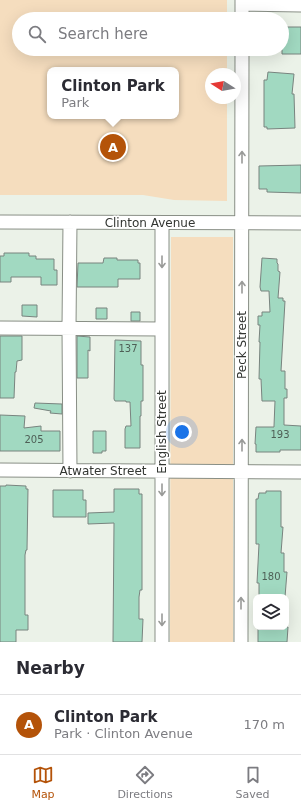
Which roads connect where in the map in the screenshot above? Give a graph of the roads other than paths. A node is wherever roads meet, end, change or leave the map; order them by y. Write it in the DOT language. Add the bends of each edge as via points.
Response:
graph roads {
  1 [pos="242,2"];
  2 [pos="301,5"];
  3 [pos="242,56"];
  4 [pos="0,222"];
  5 [pos="70,222"];
  6 [pos="162,223"];
  7 [pos="242,223"];
  8 [pos="301,223"];
  9 [pos="0,328"];
  10 [pos="69,328"];
  11 [pos="162,329"];
  12 [pos="0,470"];
  13 [pos="70,471"];
  14 [pos="162,471"];
  15 [pos="242,472"];
  16 [pos="301,472"];
  17 [pos="162,642"];
  18 [pos="241,642"];
  1 -- 2 [label="street"];
  7 -- 3 [label="street, Peck Street, one-way"];
  4 -- 5 [label="street, Clinton Avenue"];
  5 -- 6 [label="street, Clinton Avenue"];
  5 -- 10 [label="street"];
  6 -- 7 [label="street, Clinton Avenue"];
  6 -- 11 [label="street, English Street, one-way"];
  7 -- 8 [label="street, Clinton Avenue"];
  15 -- 7 [label="street, Peck Street, one-way"];
  9 -- 10 [label="street"];
  10 -- 11 [label="street"];
  10 -- 13 [label="street"];
  11 -- 14 [label="street, English Street"];
  12 -- 13 [label="street, Atwater Street"];
  13 -- 14 [label="street, Atwater Street"];
  14 -- 15 [label="street, Atwater Street"];
  14 -- 17 [label="street, English Street, one-way"];
  15 -- 16 [label="street, Atwater Street"];
  18 -- 15 [label="street, Peck Street, one-way"];
}
